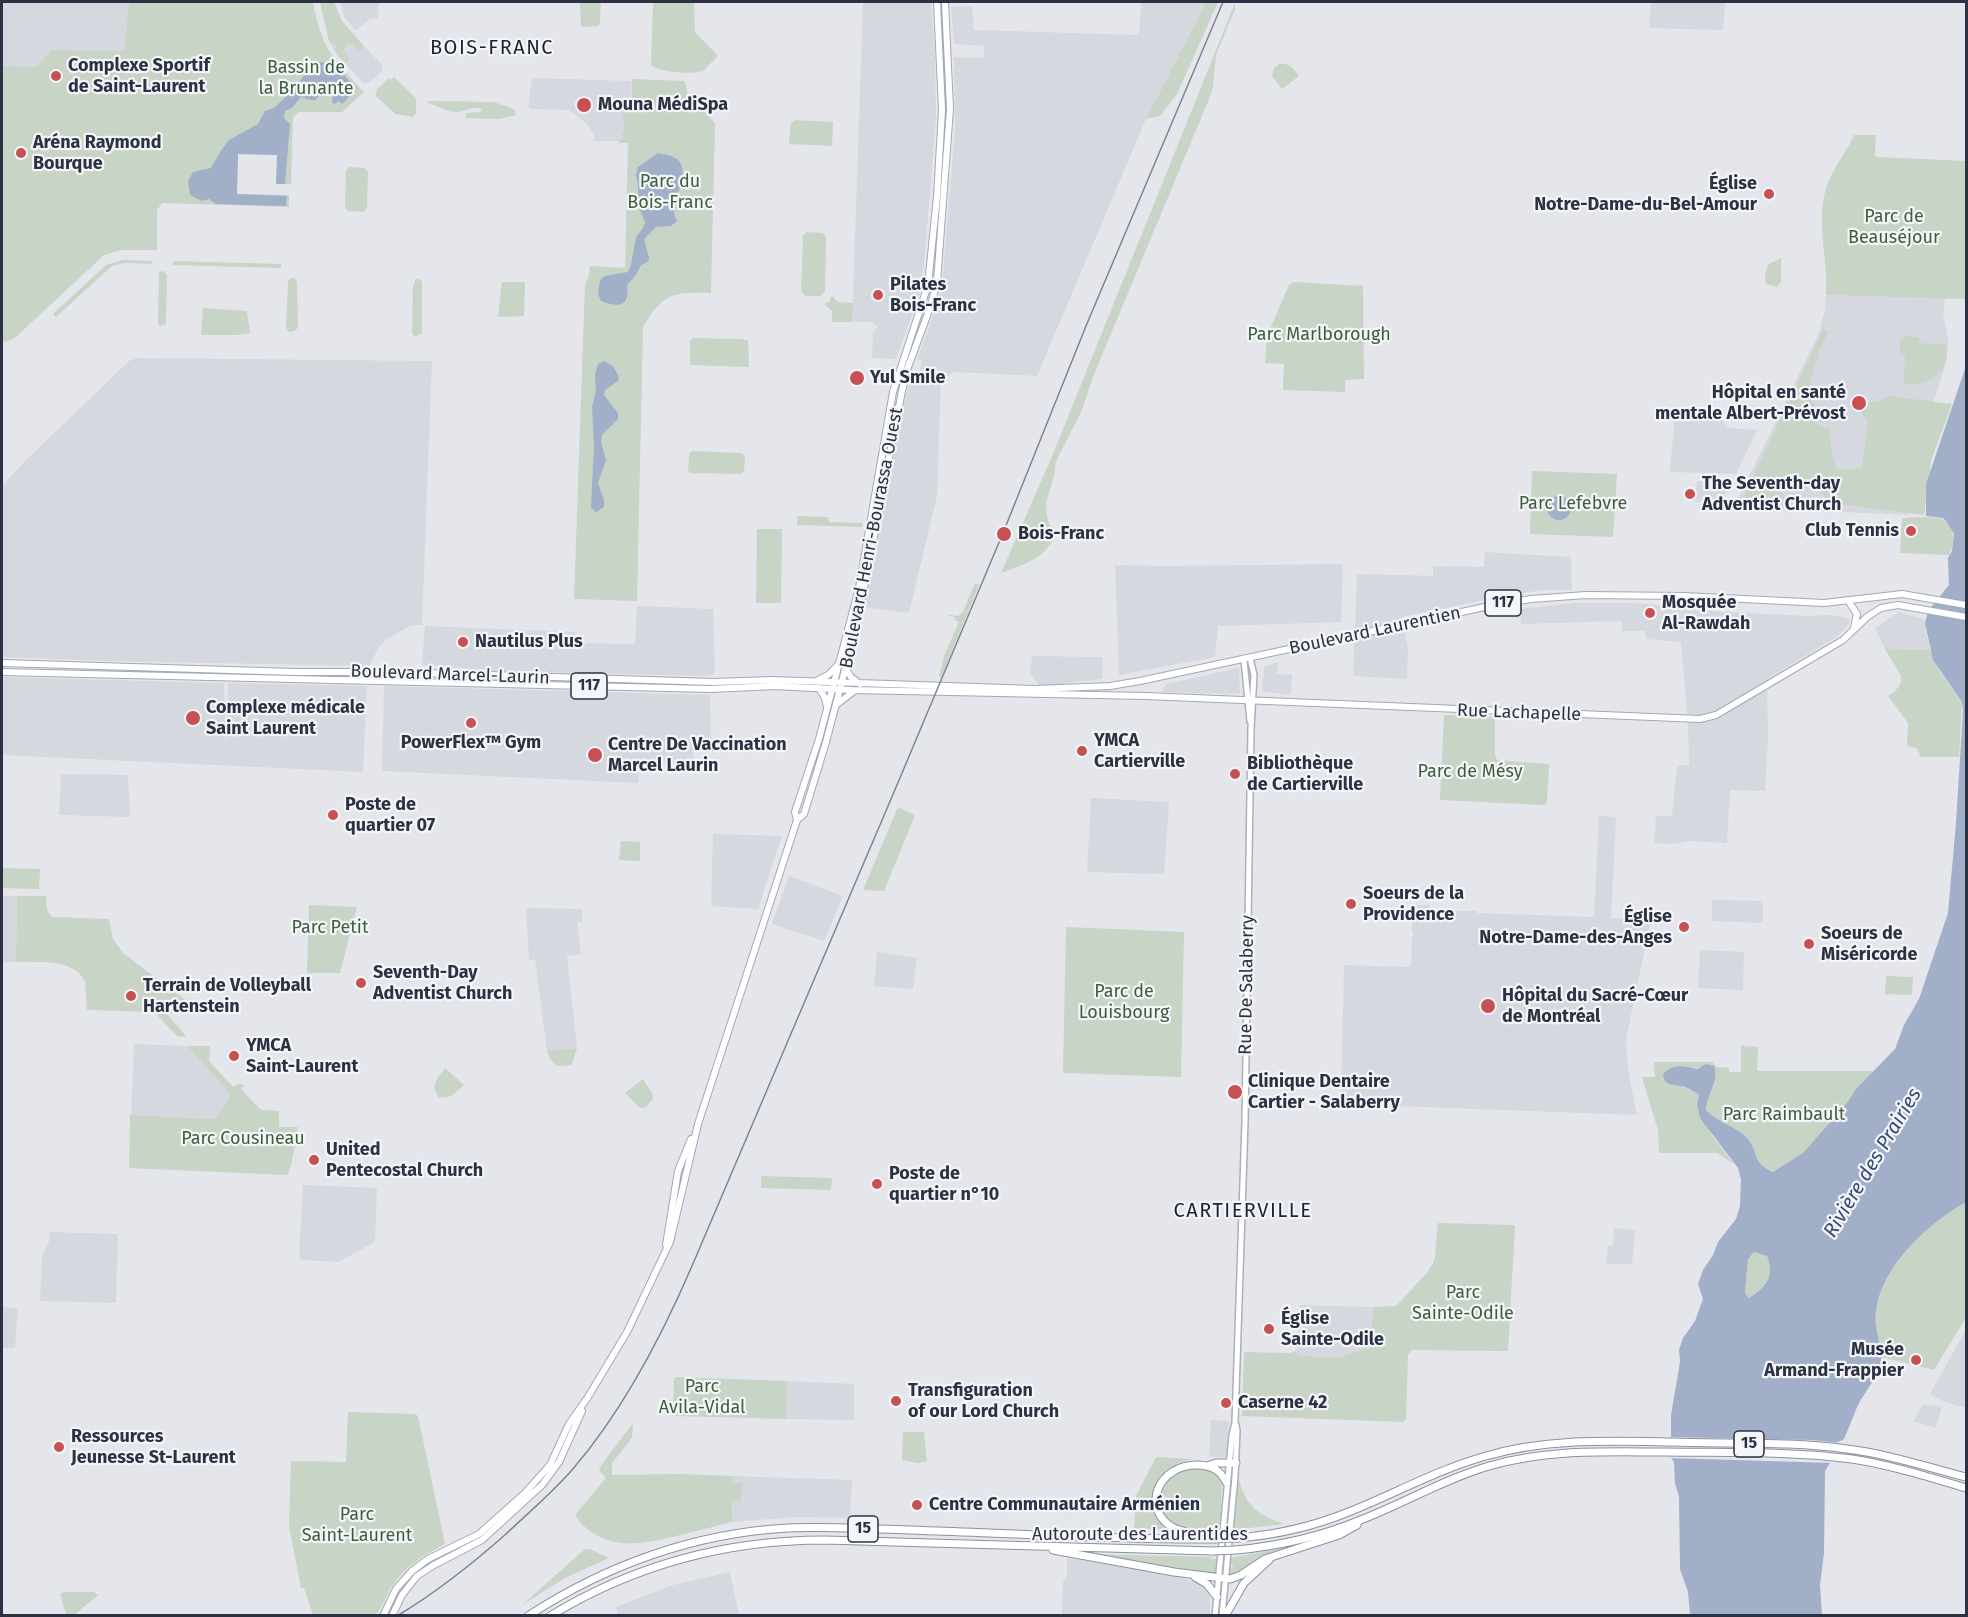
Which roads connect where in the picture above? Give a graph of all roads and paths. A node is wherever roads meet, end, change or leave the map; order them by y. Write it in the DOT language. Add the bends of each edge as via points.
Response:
graph roads {
  1 [pos="937,2"];
  2 [pos="945,2"];
  3 [pos="1849,602"];
  4 [pos="1966,605"];
  5 [pos="1966,617"];
  6 [pos="1854,629"];
  7 [pos="1247,659"];
  8 [pos="2,663"];
  9 [pos="838,664"];
  10 [pos="89,666"];
  11 [pos="846,669"];
  12 [pos="2,672"];
  13 [pos="88,674"];
  14 [pos="814,681"];
  15 [pos="860,684"];
  16 [pos="833,686"];
  17 [pos="841,686"];
  18 [pos="819,688"];
  19 [pos="934,689"];
  20 [pos="855,690"];
  21 [pos="1250,702"];
  22 [pos="836,705"];
  23 [pos="828,708"];
  24 [pos="797,820"];
  25 [pos="588,1397"];
  26 [pos="1233,1463"];
  27 [pos="1207,1466"];
  28 [pos="1966,1477"];
  29 [pos="1227,1483"];
  30 [pos="1966,1488"];
  31 [pos="1389,1507"];
  32 [pos="1214,1539"];
  33 [pos="1035,1546"];
  34 [pos="1271,1558"];
  35 [pos="1187,1574"];
  36 [pos="1222,1579"];
  37 [pos="1217,1597"];
  38 [pos="383,1616"];
  39 [pos="392,1616"];
  40 [pos="528,1616"];
  41 [pos="550,1616"];
  42 [pos="1215,1616"];
  43 [pos="1223,1616"];
  1 -- 9 [label="main road, Boulevard Henri-Bourassa Ouest" via="942,110 930,274 891,399 860,582"];
  2 -- 11 [label="main road, Boulevard Henri-Bourassa Ouest" via="950,109 938,275 897,408"];
  3 -- 4 [label="main road, Boulevard Laurentien / 117" via="1894,594"];
  3 -- 6 [label="main road" via="1857,614"];
  3 -- 7 [label="main road, Boulevard Laurentien / 117" via="1629,595 1546,597"];
  5 -- 6 [label="main road, Rue Lachapelle / 117" via="1895,605 1874,611"];
  6 -- 21 [label="main road, Rue Lachapelle / 117" via="1843,640 1716,716 1705,718"];
  7 -- 19 [label="main road, Boulevard Laurentien / 117" via="1110,686"];
  7 -- 21 [label="main road, Rue De Salaberry"];
  8 -- 10 [label="main road, Boulevard Marcel-Laurin / 117"];
  9 -- 14 [label="main road" via="828,675"];
  9 -- 16 [label="main road, Boulevard Henri-Bourassa Ouest"];
  10 -- 13 [label="main road"];
  10 -- 14 [label="main road, Boulevard Marcel-Laurin / 117" via="713,682"];
  11 -- 15 [label="main road"];
  11 -- 17 [label="main road, Boulevard Henri-Bourassa Ouest"];
  12 -- 13 [label="main road, Boulevard Marcel-Laurin / 117"];
  13 -- 18 [label="main road, Boulevard Marcel-Laurin / 117" via="710,689"];
  14 -- 16 [label="main road, Boulevard Marcel-Laurin / 117"];
  15 -- 17 [label="main road, Boulevard Marcel-Laurin / 117"];
  15 -- 19 [label="main road, Boulevard Marcel-Laurin / 117"];
  16 -- 17 [label="main road, Boulevard Marcel-Laurin / 117"];
  16 -- 18 [label="main road, Boulevard Marcel-Laurin / 117"];
  16 -- 23 [label="main road, Boulevard Henri-Bourassa Ouest"];
  17 -- 20 [label="main road, Boulevard Marcel-Laurin / 117"];
  17 -- 22 [label="main road, Boulevard Henri-Bourassa Ouest"];
  18 -- 23 [label="main road"];
  19 -- 20 [label="main road, Boulevard Marcel-Laurin / 117"];
  19 -- 21 [label="main road, Rue Lachapelle / 117"];
  20 -- 22 [label="main road"];
  21 -- 26 [label="main road, Rue De Salaberry" via="1245,1118"];
  22 -- 24 [label="main road, Boulevard Henri-Bourassa Ouest" via="804,814"];
  23 -- 24 [label="main road, Boulevard Henri-Bourassa Ouest" via="795,812"];
  24 -- 25 [label="main road, Boulevard Henri-Bourassa Ouest" via="698,1125 675,1227 627,1332"];
  25 -- 38 [label="main road, Boulevard Henri-Bourassa Ouest" via="569,1424 550,1465 536,1482 479,1534 412,1571 394,1593"];
  25 -- 39 [label="main road, Boulevard Henri-Bourassa Ouest" via="559,1462 546,1481 486,1537 417,1576"];
  26 -- 27 [label="highway"];
  26 -- 29 [label="main road, Rue De Salaberry"];
  26 -- 36 [label="main road, Rue De Salaberry"];
  27 -- 29 [label="highway" via="1218,1470"];
  27 -- 32 [label="highway" via="1185,1466 1172,1471 1160,1485 1157,1500 1161,1516 1172,1527"];
  28 -- 32 [label="highway, Autoroute des Laurentides / 15, bridge" via="1871,1453 1820,1446 1575,1442 1538,1445 1447,1469 1321,1522 1286,1531"];
  29 -- 36 [label="main road, Rue De Salaberry"];
  30 -- 31 [label="highway, Autoroute des Laurentides / 15" via="1864,1461 1819,1456 1575,1451 1487,1467"];
  31 -- 33 [label="highway, Autoroute des Laurentides / 15, bridge" via="1311,1537 1236,1550"];
  31 -- 34 [label="highway" via="1339,1535"];
  32 -- 40 [label="highway, Autoroute des Laurentides / 15" via="820,1528 759,1531 698,1541 645,1557 577,1586"];
  33 -- 35 [label="highway"];
  33 -- 41 [label="highway, Autoroute des Laurentides / 15" via="825,1540 745,1545 692,1555 641,1571"];
  34 -- 36 [label="highway" via="1239,1577"];
  34 -- 43 [label="highway" via="1244,1583"];
  35 -- 36 [label="highway"];
  35 -- 37 [label="highway" via="1208,1584"];
  36 -- 37 [label="main road, Rue De Salaberry"];
  36 -- 43 [label="main road, Rue De Salaberry"];
  37 -- 42 [label="main road, Rue De Salaberry"];
}
